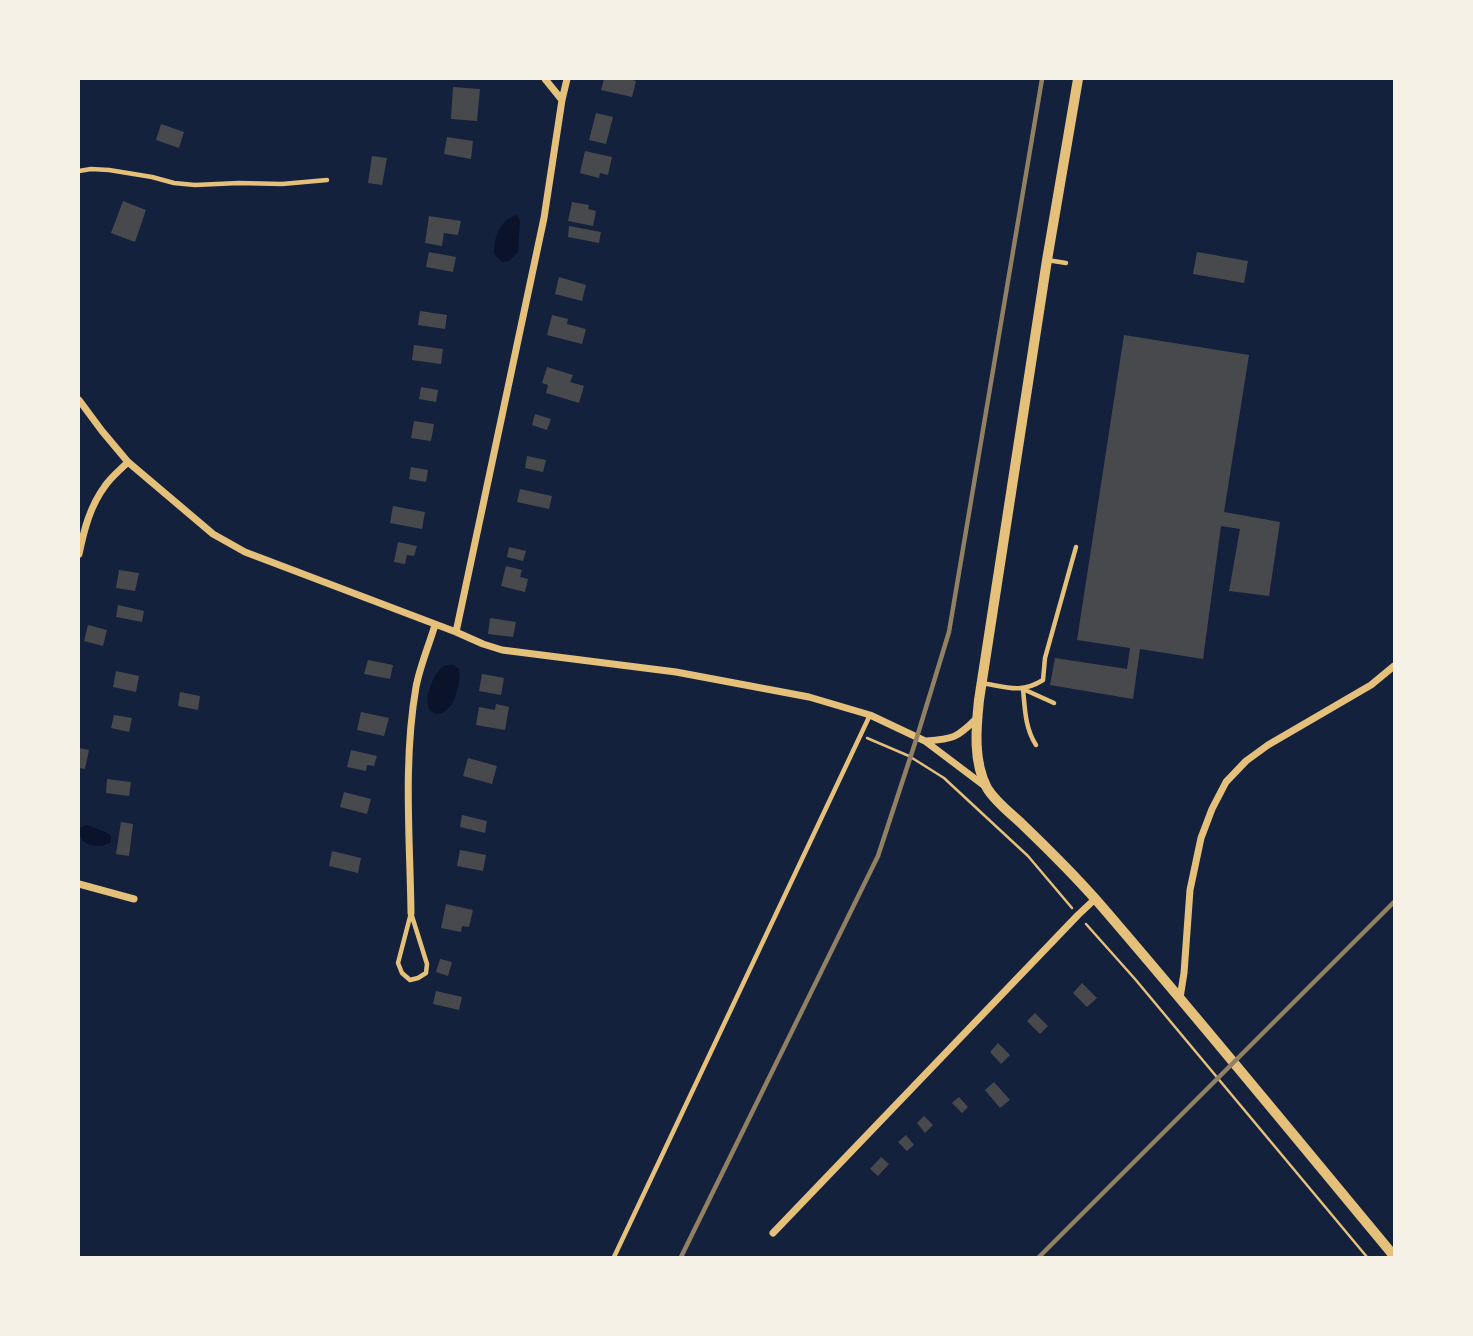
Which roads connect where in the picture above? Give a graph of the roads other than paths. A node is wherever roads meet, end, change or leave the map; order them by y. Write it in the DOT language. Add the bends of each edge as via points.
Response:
graph roads {
  1 [pos="545,79"];
  2 [pos="567,79"];
  3 [pos="1078,79"];
  4 [pos="562,100"];
  5 [pos="79,171"];
  6 [pos="327,180"];
  7 [pos="1047,260"];
  8 [pos="1066,263"];
  9 [pos="79,400"];
  10 [pos="128,462"];
  11 [pos="1076,547"];
  12 [pos="79,554"];
  13 [pos="435,625"];
  14 [pos="456,632"];
  15 [pos="1394,666"];
  16 [pos="982,683"];
  17 [pos="1023,689"];
  18 [pos="1054,703"];
  19 [pos="870,715"];
  20 [pos="977,718"];
  21 [pos="925,741"];
  22 [pos="1036,744"];
  23 [pos="988,789"];
  24 [pos="79,884"];
  25 [pos="1095,899"];
  26 [pos="134,900"];
  27 [pos="411,913"];
  28 [pos="1180,998"];
  29 [pos="773,1233"];
  30 [pos="1394,1256"];
  31 [pos="614,1257"];
  1 -- 4 [label="street"];
  2 -- 4 [label="street"];
  3 -- 7 [label="street"];
  4 -- 14 [label="street" via="544,218"];
  5 -- 6 [label="lane" via="109,170 195,185"];
  7 -- 8 [label="lane"];
  7 -- 16 [label="street"];
  9 -- 10 [label="street"];
  10 -- 12 [label="street" via="96,501"];
  10 -- 13 [label="street" via="213,534 244,552"];
  11 -- 17 [label="lane" via="1043,680"];
  13 -- 14 [label="street"];
  13 -- 27 [label="street" via="412,714 407,785"];
  14 -- 19 [label="street" via="502,650 676,672 809,697"];
  15 -- 28 [label="street" via="1371,685 1268,745 1226,782 1198,851"];
  16 -- 17 [label="lane"];
  16 -- 20 [label="street"];
  17 -- 18 [label="lane"];
  17 -- 22 [label="lane" via="1026,722"];
  19 -- 21 [label="street"];
  19 -- 31 [label="lane"];
  20 -- 21 [label="street" via="962,734"];
  20 -- 23 [label="street" via="978,760"];
  21 -- 23 [label="street"];
  23 -- 25 [label="street"];
  24 -- 26 [label="street"];
  25 -- 28 [label="street"];
  25 -- 29 [label="street"];
  27 -- 27 [label="lane" via="398,963 410,980 426,973 427,964"];
  28 -- 30 [label="street"];
}
